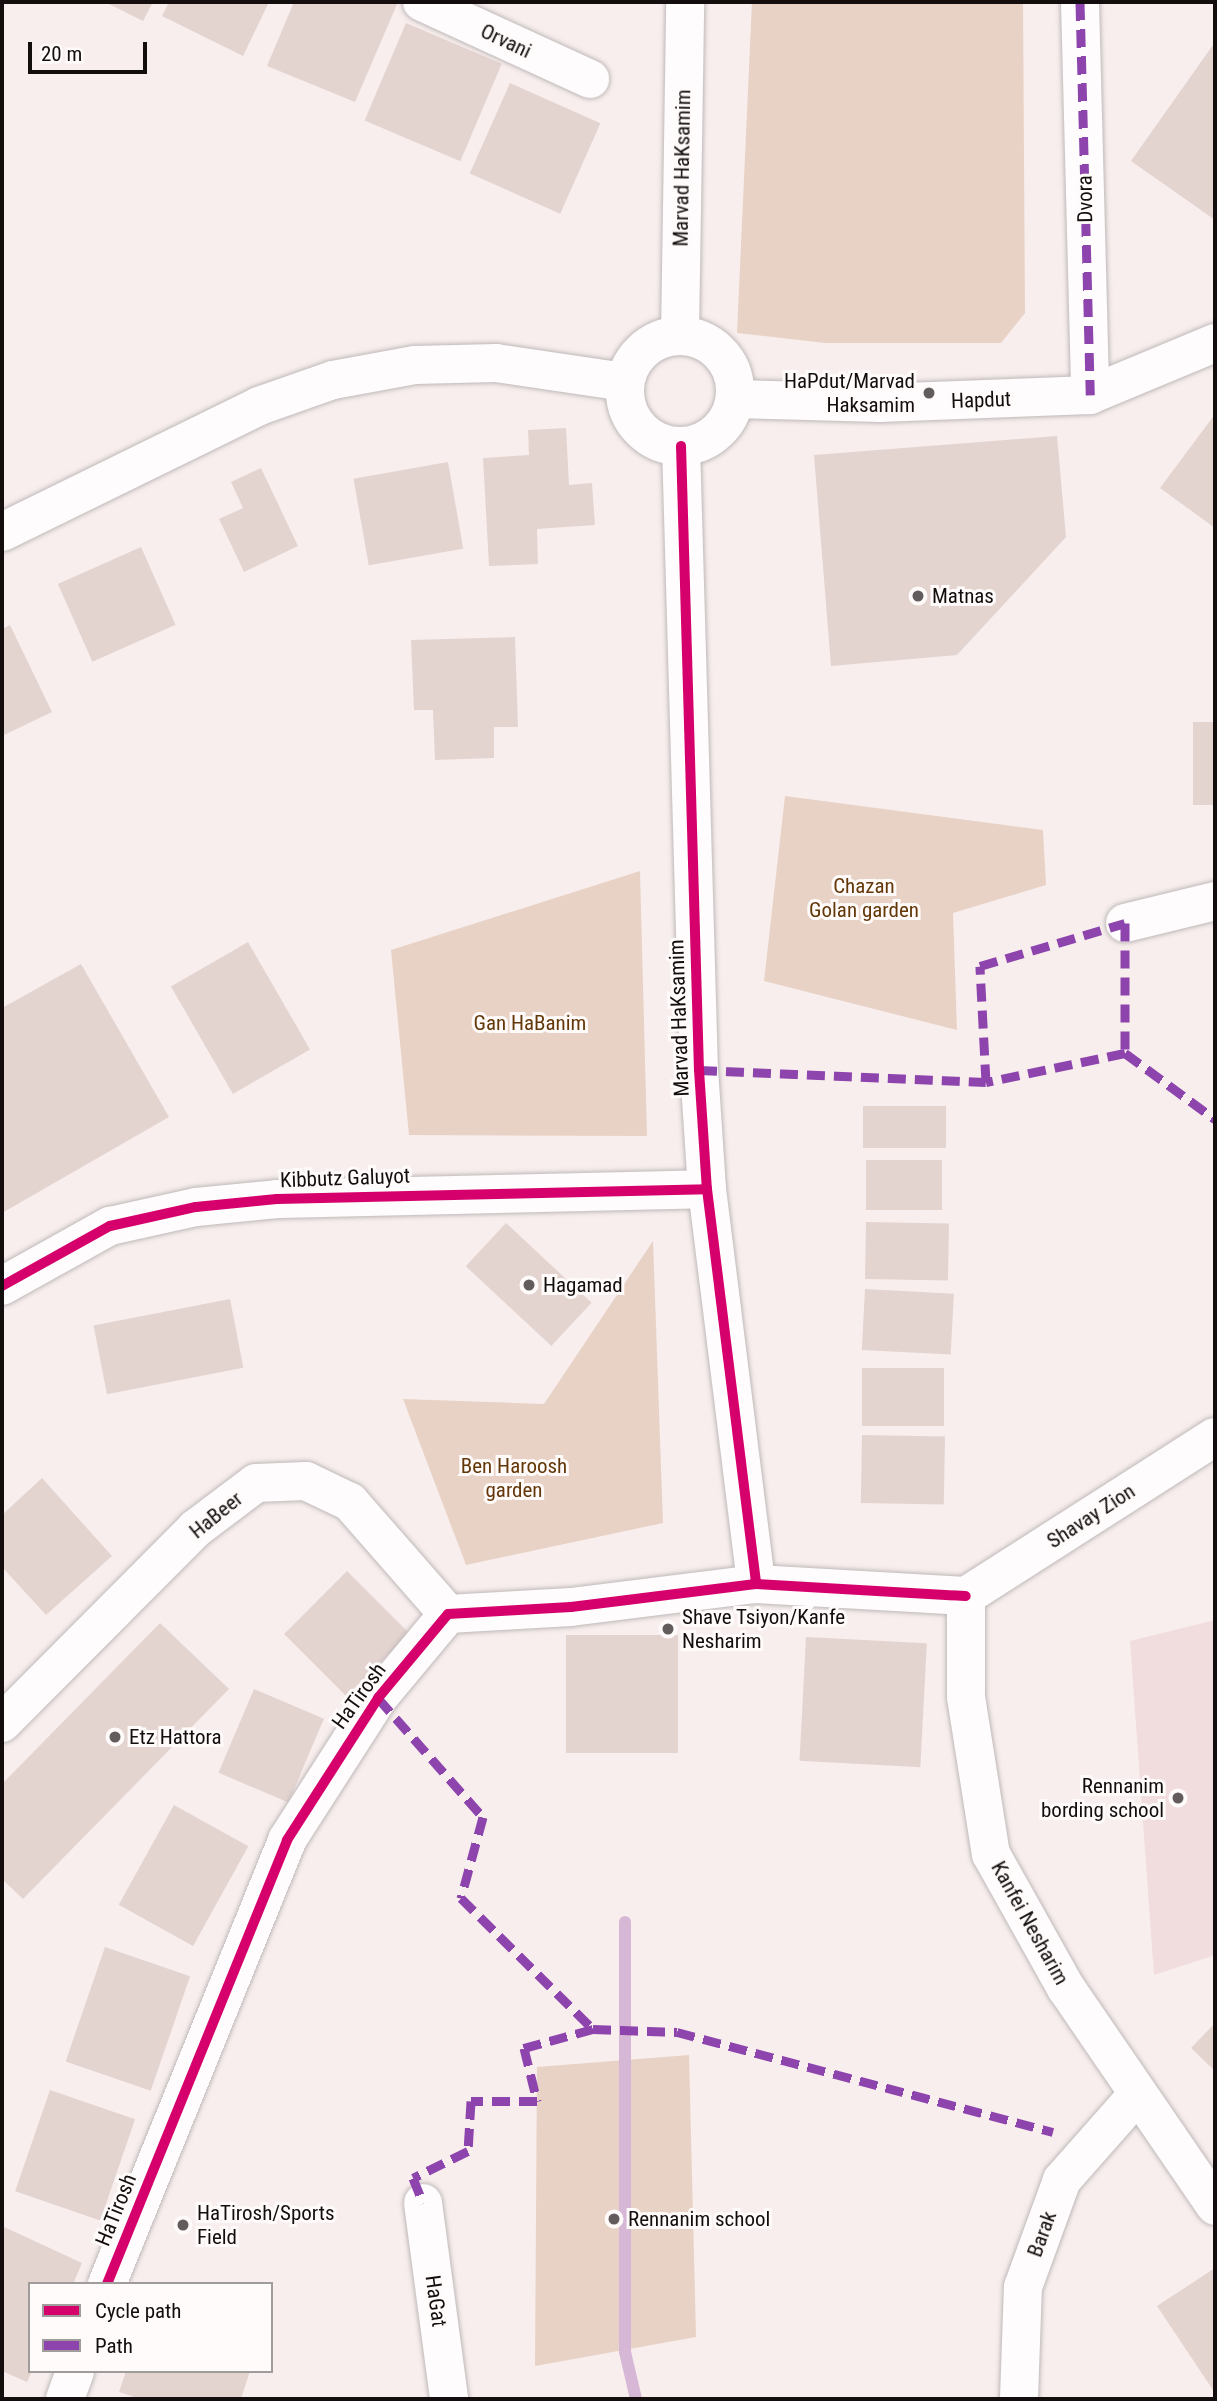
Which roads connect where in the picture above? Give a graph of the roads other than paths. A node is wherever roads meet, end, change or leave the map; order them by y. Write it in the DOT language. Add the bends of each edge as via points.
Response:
graph roads {
  1 [pos="422,2"];
  2 [pos="685,2"];
  3 [pos="1080,2"];
  4 [pos="590,79"];
  5 [pos="680,335"];
  6 [pos="1215,343"];
  7 [pos="625,382"];
  8 [pos="1090,396"];
  9 [pos="736,399"];
  10 [pos="681,446"];
  11 [pos="2,532"];
  12 [pos="1215,901"];
  13 [pos="1125,923"];
  14 [pos="707,1189"];
  15 [pos="2,1286"];
  16 [pos="1215,1437"];
  17 [pos="756,1584"];
  18 [pos="966,1596"];
  19 [pos="448,1614"];
  20 [pos="2,1723"];
  21 [pos="1136,2096"];
  22 [pos="423,2203"];
  23 [pos="1215,2206"];
  24 [pos="108,2282"];
  25 [pos="74,2373"];
  26 [pos="65,2399"];
  27 [pos="449,2399"];
  28 [pos="1018,2399"];
  1 -- 4 [label="street, Orvani"];
  2 -- 5 [label="street, Marvad HaKsamim"];
  3 -- 8 [label="street, Dvora"];
  5 -- 7 [label="street" via="638,354"];
  5 -- 9 [label="street" via="715,347 728,362"];
  6 -- 8 [label="street, Hapdut"];
  7 -- 10 [label="street" via="625,401 645,434"];
  7 -- 11 [label="street" via="496,363 415,365 333,380 259,406"];
  8 -- 9 [label="street, Hapdut" via="880,403"];
  9 -- 10 [label="street" via="711,437"];
  10 -- 14 [label="street, Marvad HaKsamim" via="699,1070"];
  12 -- 13 [label="street"];
  14 -- 15 [label="street, Kibbutz Galuyot" via="277,1199 196,1207 110,1226"];
  14 -- 17 [label="street, Marvad HaKsamim"];
  16 -- 18 [label="street, Shavay Zion"];
  17 -- 18 [label="street"];
  17 -- 19 [label="street" via="571,1607"];
  18 -- 21 [label="street, Kanfei Nesharim" via="966,1697 991,1854 1059,1977"];
  19 -- 20 [label="street, HaBeer" via="351,1502 306,1481 256,1483 195,1529"];
  19 -- 24 [label="street, HaTirosh" via="378,1698 287,1840"];
  21 -- 23 [label="street, Kanfei Nesharim"];
  21 -- 28 [label="street, Barak" via="1062,2180 1023,2287"];
  22 -- 27 [label="street, HaGat"];
  25 -- 26 [label="street"];
}
